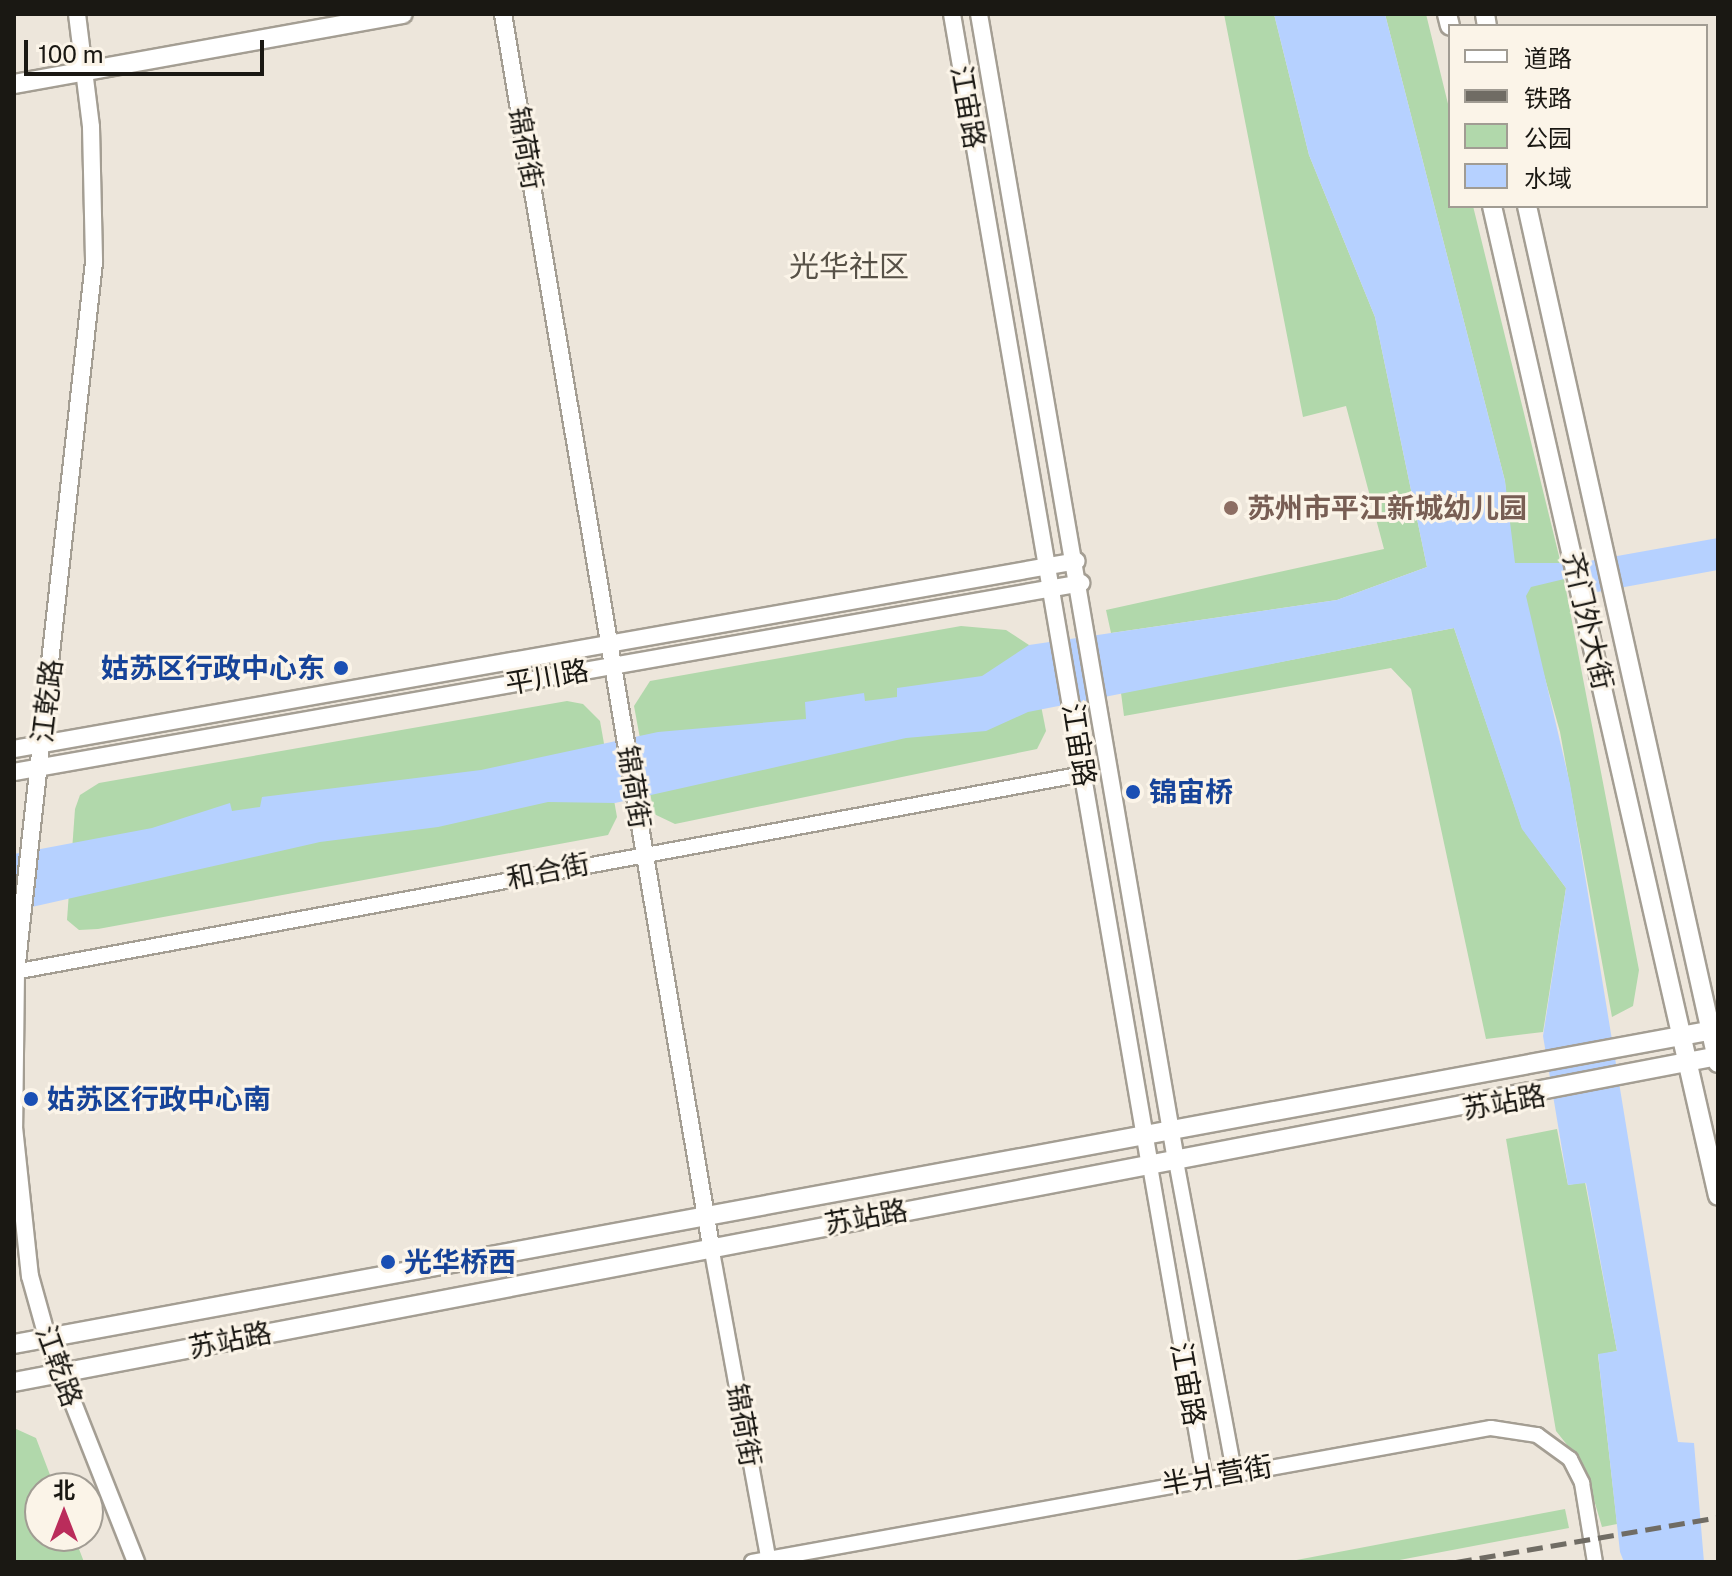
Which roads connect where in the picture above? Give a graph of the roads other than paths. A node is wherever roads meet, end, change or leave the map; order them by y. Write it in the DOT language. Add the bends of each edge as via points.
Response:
graph roads {
  1 [pos="403,14"];
  2 [pos="503,14"];
  3 [pos="952,14"];
  4 [pos="979,14"];
  5 [pos="77,17"];
  6 [pos="82,71"];
  7 [pos="14,84"];
  8 [pos="1492,208"];
  9 [pos="1527,208"];
  10 [pos="1077,561"];
  11 [pos="1049,565"];
  12 [pos="1081,583"];
  13 [pos="1053,588"];
  14 [pos="610,642"];
  15 [pos="613,665"];
  16 [pos="44,744"];
  17 [pos="14,749"];
  18 [pos="38,768"];
  19 [pos="14,772"];
  20 [pos="1083,774"];
  21 [pos="645,853"];
  22 [pos="15,972"];
  23 [pos="1715,1030"];
  24 [pos="1682,1036"];
  25 [pos="1718,1059"];
  26 [pos="1689,1067"];
  27 [pos="1172,1132"];
  28 [pos="1145,1136"];
  29 [pos="1176,1161"];
  30 [pos="1150,1166"];
  31 [pos="1718,1196"];
  32 [pos="706,1218"];
  33 [pos="711,1246"];
  34 [pos="47,1337"];
  35 [pos="14,1344"];
  36 [pos="62,1373"];
  37 [pos="14,1382"];
  38 [pos="1234,1471"];
  39 [pos="1204,1477"];
  40 [pos="768,1558"];
  41 [pos="136,1562"];
  42 [pos="752,1562"];
  43 [pos="1595,1562"];
  1 -- 6 [label="main road"];
  2 -- 14 [label="street, 锦荷街"];
  3 -- 11 [label="street, 江宙路"];
  4 -- 10 [label="street, 江宙路"];
  5 -- 6 [label="street, 江乾路"];
  6 -- 7 [label="main road"];
  6 -- 16 [label="street, 江乾路" via="94,262"];
  8 -- 24 [label="main road, 齐门外大街"];
  9 -- 23 [label="main road, 齐门外大街"];
  10 -- 11 [label="street, 平川路"];
  10 -- 12 [label="street, 江宙路"];
  11 -- 13 [label="street, 江宙路"];
  11 -- 14 [label="street, 平川路"];
  12 -- 13 [label="street, 平川路"];
  12 -- 27 [label="street, 江宙路"];
  13 -- 15 [label="street, 平川路"];
  13 -- 20 [label="street, 江宙路"];
  14 -- 15 [label="street, 锦荷街"];
  14 -- 16 [label="street, 平川路"];
  15 -- 18 [label="street, 平川路"];
  15 -- 21 [label="street, 锦荷街"];
  16 -- 17 [label="street, 平川路"];
  16 -- 18 [label="street, 江乾路"];
  18 -- 19 [label="street, 平川路"];
  18 -- 22 [label="street, 江乾路"];
  20 -- 21 [label="street, 和合街"];
  20 -- 28 [label="street, 江宙路"];
  21 -- 22 [label="street, 和合街"];
  21 -- 32 [label="street, 锦荷街"];
  22 -- 34 [label="street, 江乾路" via="19,1201"];
  23 -- 24 [label="main road, 苏站路"];
  23 -- 25 [label="main road, 齐门外大街"];
  24 -- 26 [label="main road, 齐门外大街"];
  24 -- 27 [label="main road, 苏站路"];
  25 -- 26 [label="main road, 苏站路"];
  26 -- 29 [label="main road, 苏站路"];
  26 -- 31 [label="main road, 齐门外大街"];
  27 -- 28 [label="main road, 苏站路"];
  27 -- 29 [label="street, 江宙路"];
  28 -- 30 [label="street, 江宙路"];
  28 -- 32 [label="main road, 苏站路"];
  29 -- 30 [label="main road, 苏站路"];
  29 -- 38 [label="street, 江宙路"];
  30 -- 33 [label="main road, 苏站路"];
  30 -- 39 [label="street, 江宙路"];
  32 -- 33 [label="street, 锦荷街"];
  32 -- 34 [label="main road, 苏站路"];
  33 -- 36 [label="main road, 苏站路"];
  33 -- 40 [label="street, 锦荷街"];
  34 -- 35 [label="main road, 苏站路"];
  34 -- 36 [label="street, 江乾路"];
  36 -- 37 [label="main road, 苏站路"];
  36 -- 41 [label="street, 江乾路"];
  38 -- 39 [label="street, 半爿营街"];
  38 -- 43 [label="street, 半爿营街" via="1460,1430 1521,1430 1551,1442 1578,1470"];
  39 -- 40 [label="street, 半爿营街"];
  40 -- 42 [label="street, 半爿营街"];
}
